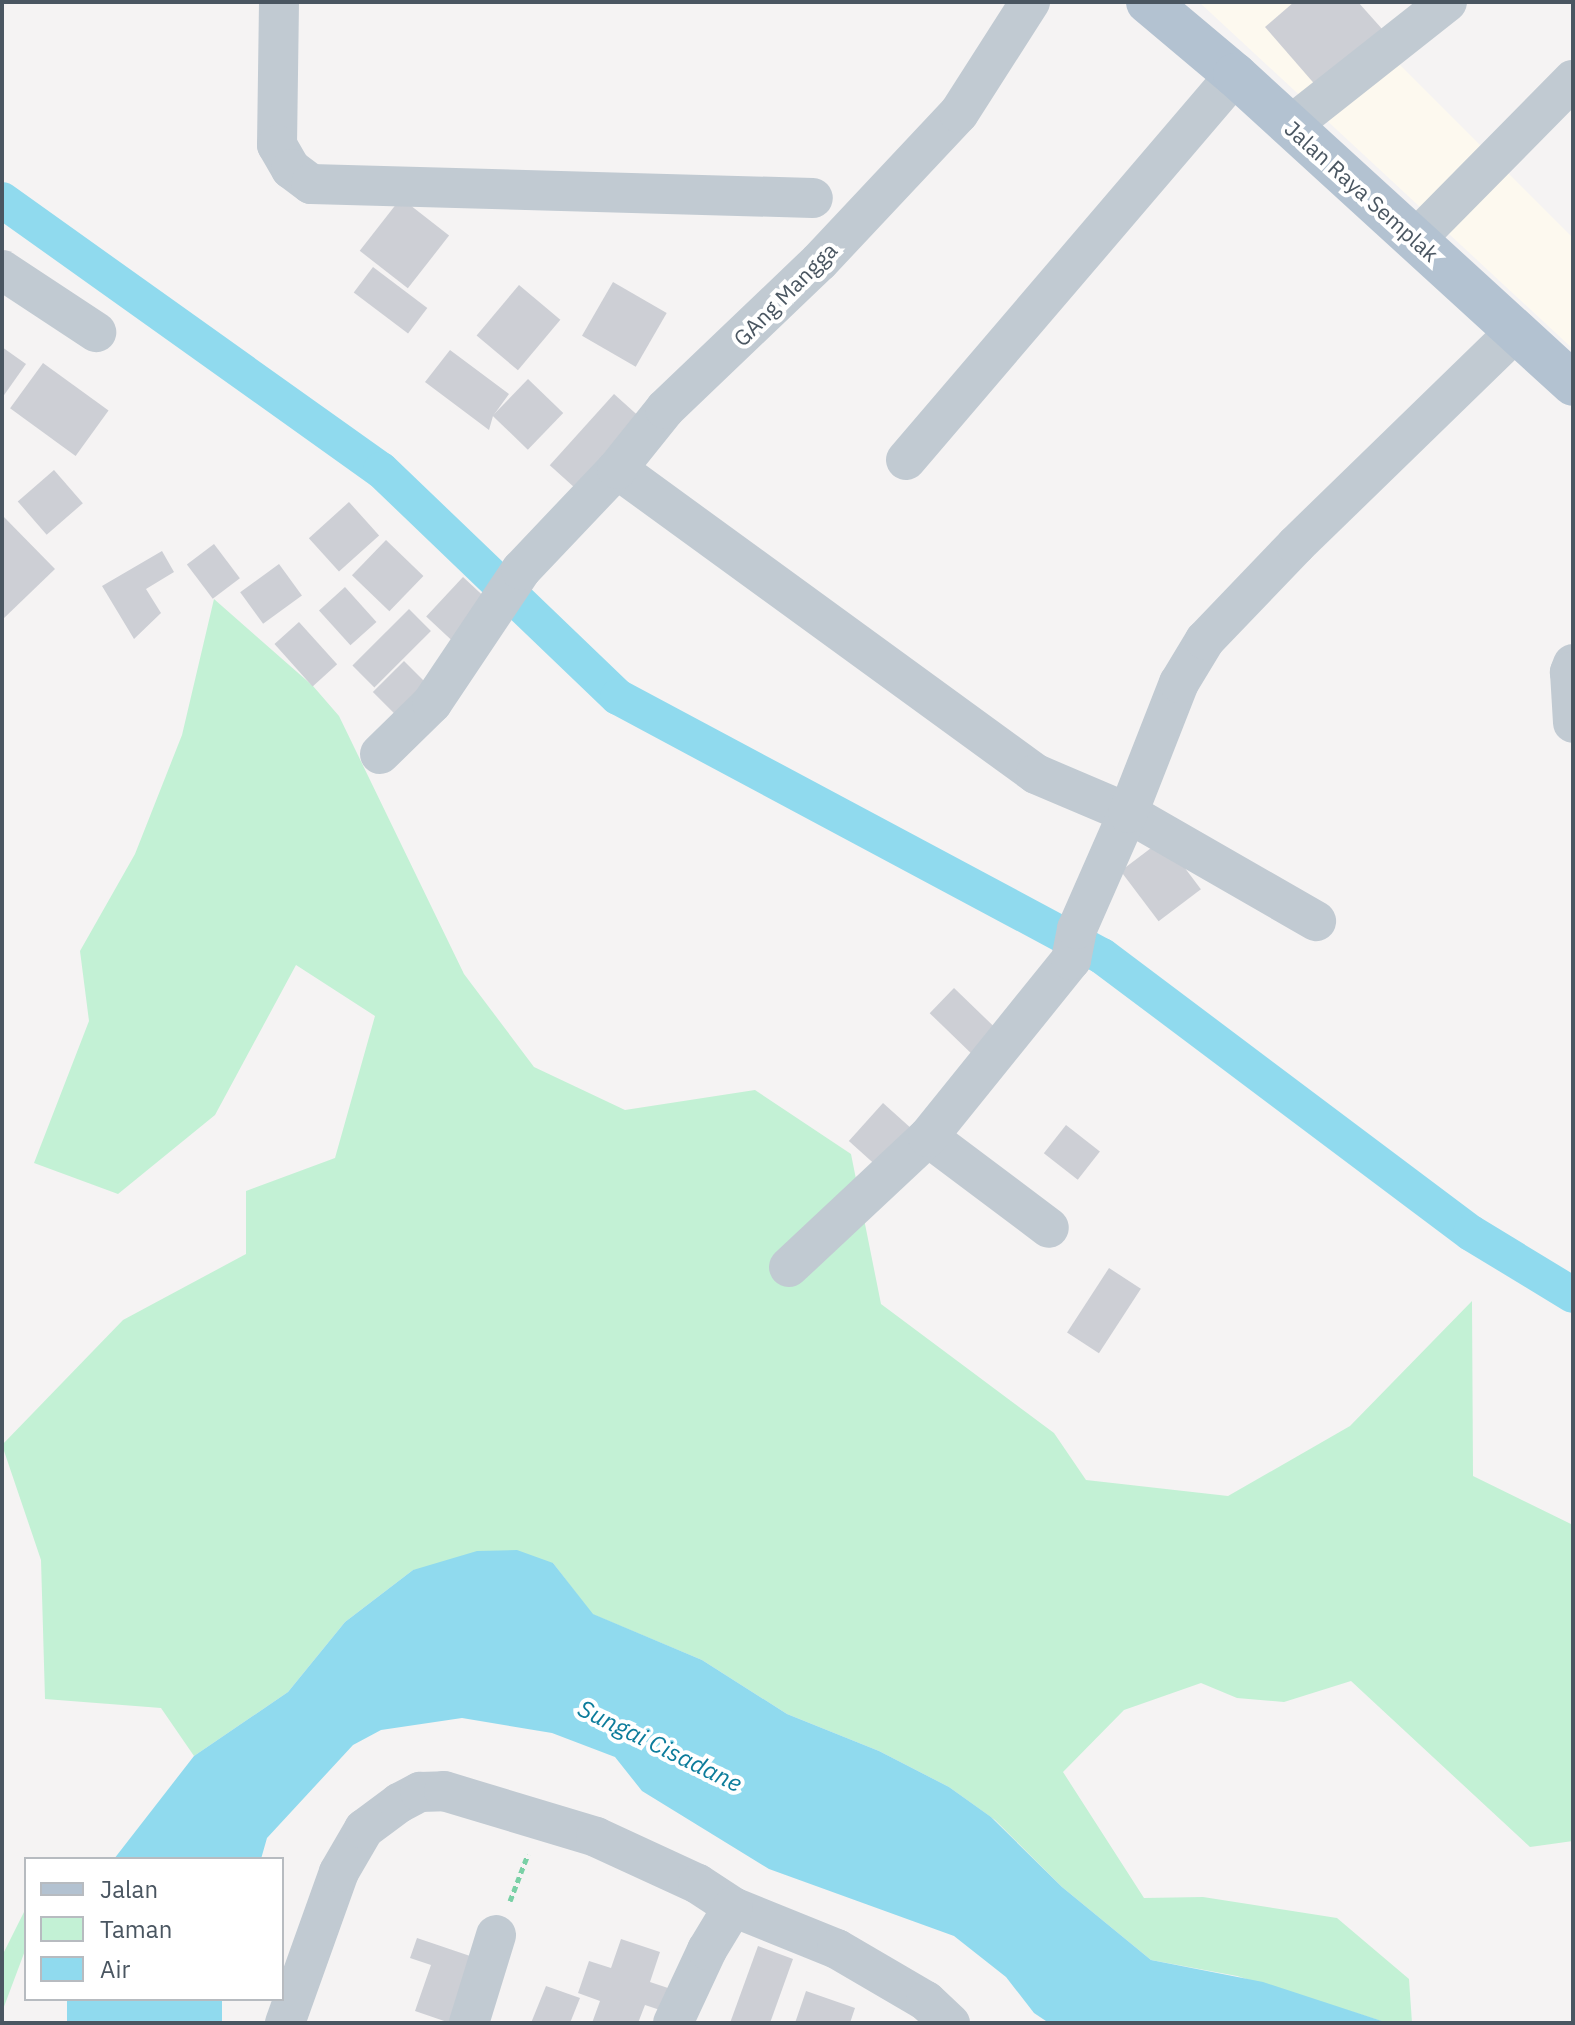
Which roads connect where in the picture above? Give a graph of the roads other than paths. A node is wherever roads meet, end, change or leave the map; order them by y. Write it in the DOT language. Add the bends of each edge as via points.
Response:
graph roads {
  1 [pos="279,2"];
  2 [pos="1030,2"];
  3 [pos="1148,2"];
  4 [pos="1447,2"];
  5 [pos="1235,75"];
  6 [pos="1573,80"];
  7 [pos="1290,126"];
  8 [pos="813,198"];
  9 [pos="1415,240"];
  10 [pos="2,270"];
  11 [pos="1517,330"];
  12 [pos="96,332"];
  13 [pos="1573,384"];
  14 [pos="906,460"];
  15 [pos="617,469"];
  16 [pos="1573,664"];
  17 [pos="1573,723"];
  18 [pos="380,754"];
  19 [pos="1128,813"];
  20 [pos="1316,921"];
  21 [pos="928,1137"];
  22 [pos="1049,1228"];
  23 [pos="789,1267"];
  24 [pos="733,1907"];
  25 [pos="496,1935"];
  26 [pos="296,2020"];
  27 [pos="469,2023"];
  28 [pos="673,2023"];
  29 [pos="950,2023"];
  1 -- 8 [label="street" via="277,145 291,169 311,184"];
  2 -- 15 [label="street, GAng Mangga" via="959,113 819,262 665,409"];
  3 -- 5 [label="main road, Jalan Raya Semplak"];
  4 -- 7 [label="street"];
  5 -- 7 [label="main road, Jalan Raya Semplak"];
  5 -- 14 [label="street"];
  6 -- 9 [label="street"];
  7 -- 9 [label="main road, Jalan Raya Semplak"];
  9 -- 11 [label="main road, Jalan Raya Semplak"];
  10 -- 12 [label="street"];
  11 -- 13 [label="main road, Jalan Raya Semplak"];
  11 -- 19 [label="street" via="1205,640 1179,683"];
  15 -- 18 [label="street, GAng Mangga" via="521,570 432,703"];
  15 -- 19 [label="street" via="1036,774"];
  16 -- 17 [label="street"];
  19 -- 20 [label="street"];
  19 -- 21 [label="street" via="1074,944"];
  21 -- 22 [label="street"];
  21 -- 23 [label="street"];
  24 -- 26 [label="street" via="698,1884 596,1837 444,1791 420,1792 364,1829 339,1872"];
  24 -- 28 [label="street"];
  24 -- 29 [label="street" via="837,1949 926,2001"];
  25 -- 27 [label="street"];
}
